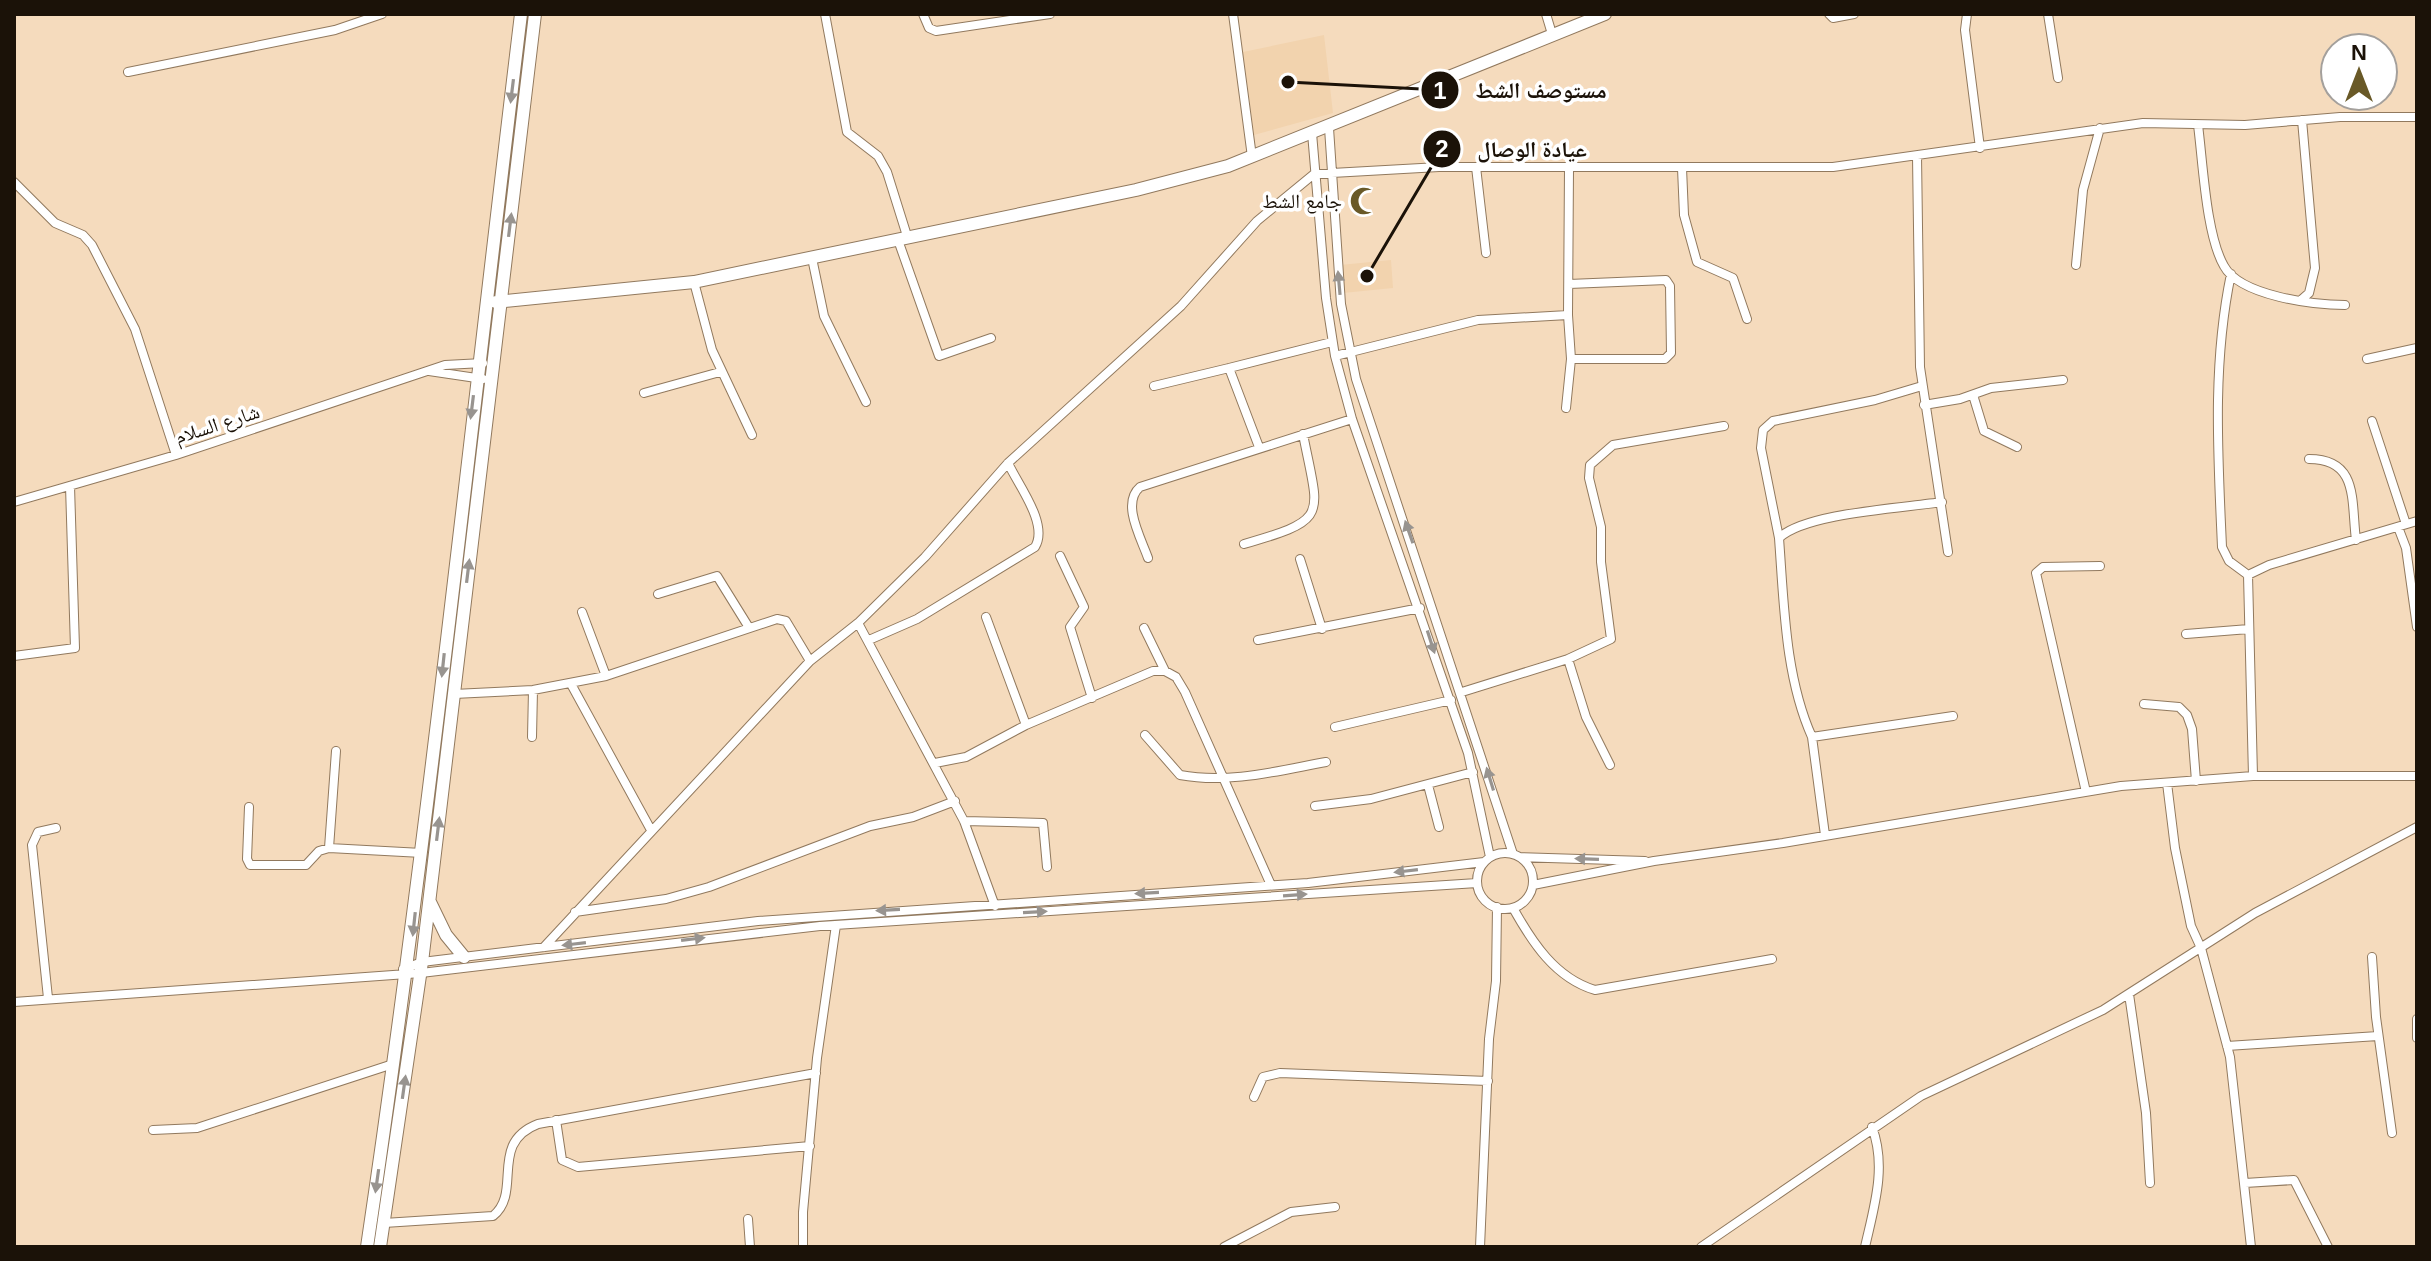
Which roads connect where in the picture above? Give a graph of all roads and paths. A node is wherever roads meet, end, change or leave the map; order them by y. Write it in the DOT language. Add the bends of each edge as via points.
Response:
graph roads {
  1 [pos="382,14"];
  2 [pos="521,14"];
  3 [pos="535,14"];
  4 [pos="825,14"];
  5 [pos="923,14"];
  6 [pos="1050,14"];
  7 [pos="1233,14"];
  8 [pos="1546,14"];
  9 [pos="1605,14"];
  10 [pos="1829,14"];
  11 [pos="1854,14"];
  12 [pos="1967,14"];
  13 [pos="2048,14"];
  14 [pos="1552,34"];
  15 [pos="128,72"];
  16 [pos="2058,78"];
  17 [pos="2417,117"];
  18 [pos="2302,120"];
  19 [pos="2198,125"];
  20 [pos="1329,128"];
  21 [pos="2100,128"];
  22 [pos="1312,133"];
  23 [pos="1980,148"];
  24 [pos="1917,156"];
  25 [pos="1252,157"];
  26 [pos="1476,167"];
  27 [pos="1682,168"];
  28 [pos="1569,169"];
  29 [pos="1330,170"];
  30 [pos="1314,174"];
  31 [pos="14,182"];
  32 [pos="1335,233"];
  33 [pos="1320,236"];
  34 [pos="903,240"];
  35 [pos="1486,253"];
  36 [pos="812,258"];
  37 [pos="2076,265"];
  38 [pos="2231,274"];
  39 [pos="694,282"];
  40 [pos="1569,284"];
  41 [pos="2301,300"];
  42 [pos="484,302"];
  43 [pos="500,303"];
  44 [pos="2345,305"];
  45 [pos="1568,315"];
  46 [pos="1747,319"];
  47 [pos="991,338"];
  48 [pos="1332,342"];
  49 [pos="2417,348"];
  50 [pos="1349,352"];
  51 [pos="1335,356"];
  52 [pos="1571,359"];
  53 [pos="2367,359"];
  54 [pos="477,362"];
  55 [pos="493,363"];
  56 [pos="1229,368"];
  57 [pos="428,371"];
  58 [pos="720,372"];
  59 [pos="476,378"];
  60 [pos="491,379"];
  61 [pos="2063,380"];
  62 [pos="1154,386"];
  63 [pos="1922,386"];
  64 [pos="644,393"];
  65 [pos="1973,395"];
  66 [pos="866,402"];
  67 [pos="1924,405"];
  68 [pos="1566,408"];
  69 [pos="1352,419"];
  70 [pos="2372,421"];
  71 [pos="1724,426"];
  72 [pos="1303,434"];
  73 [pos="752,435"];
  74 [pos="1259,447"];
  75 [pos="2017,447"];
  76 [pos="176,455"];
  77 [pos="2309,459"];
  78 [pos="1008,463"];
  79 [pos="70,486"];
  80 [pos="14,502"];
  81 [pos="1942,502"];
  82 [pos="2417,521"];
  83 [pos="2402,526"];
  84 [pos="1779,538"];
  85 [pos="2356,540"];
  86 [pos="1244,544"];
  87 [pos="1948,552"];
  88 [pos="1060,556"];
  89 [pos="1148,558"];
  90 [pos="1300,559"];
  91 [pos="2100,566"];
  92 [pos="2248,575"];
  93 [pos="658,594"];
  94 [pos="1420,608"];
  95 [pos="582,612"];
  96 [pos="986,617"];
  97 [pos="858,623"];
  98 [pos="748,626"];
  99 [pos="2417,627"];
  100 [pos="1144,628"];
  101 [pos="1322,629"];
  102 [pos="2249,629"];
  103 [pos="2186,634"];
  104 [pos="869,640"];
  105 [pos="1258,640"];
  106 [pos="14,656"];
  107 [pos="1568,659"];
  108 [pos="810,661"];
  109 [pos="1165,671"];
  110 [pos="606,676"];
  111 [pos="571,684"];
  112 [pos="533,690"];
  113 [pos="1462,692"];
  114 [pos="454,694"];
  115 [pos="1092,698"];
  116 [pos="1451,700"];
  117 [pos="2144,704"];
  118 [pos="1953,716"];
  119 [pos="1026,725"];
  120 [pos="1335,727"];
  121 [pos="1145,735"];
  122 [pos="532,737"];
  123 [pos="1812,737"];
  124 [pos="336,751"];
  125 [pos="1326,762"];
  126 [pos="935,763"];
  127 [pos="1610,765"];
  128 [pos="1473,772"];
  129 [pos="2253,776"];
  130 [pos="2417,776"];
  131 [pos="1225,779"];
  132 [pos="2196,781"];
  133 [pos="2167,783"];
  134 [pos="1428,785"];
  135 [pos="2086,792"];
  136 [pos="955,801"];
  137 [pos="1315,806"];
  138 [pos="249,807"];
  139 [pos="964,821"];
  140 [pos="1439,827"];
  141 [pos="56,828"];
  142 [pos="651,830"];
  143 [pos="2416,830"];
  144 [pos="1825,835"];
  145 [pos="329,848"];
  146 [pos="422,853"];
  147 [pos="1517,855"];
  148 [pos="1487,859"];
  149 [pos="1654,861"];
  150 [pos="1047,867"];
  151 [pos="1477,883"];
  152 [pos="1271,885"];
  153 [pos="1533,885"];
  154 [pos="429,901"];
  155 [pos="994,903"];
  156 [pos="1497,907"];
  157 [pos="1513,908"];
  158 [pos="575,913"];
  159 [pos="998,914"];
  160 [pos="836,925"];
  161 [pos="544,947"];
  162 [pos="2201,948"];
  163 [pos="464,957"];
  164 [pos="2372,957"];
  165 [pos="1772,959"];
  166 [pos="411,969"];
  167 [pos="2129,994"];
  168 [pos="48,998"];
  169 [pos="14,1002"];
  170 [pos="2417,1019"];
  171 [pos="2378,1036"];
  172 [pos="2417,1038"];
  173 [pos="2227,1046"];
  174 [pos="394,1064"];
  175 [pos="816,1073"];
  176 [pos="1488,1081"];
  177 [pos="1254,1097"];
  178 [pos="556,1120"];
  179 [pos="1872,1127"];
  180 [pos="153,1130"];
  181 [pos="2392,1133"];
  182 [pos="810,1146"];
  183 [pos="2150,1183"];
  184 [pos="2245,1183"];
  185 [pos="1335,1207"];
  186 [pos="748,1219"];
  187 [pos="384,1223"];
  188 [pos="367,1247"];
  189 [pos="380,1247"];
  190 [pos="750,1247"];
  191 [pos="803,1247"];
  192 [pos="1224,1247"];
  193 [pos="1480,1247"];
  194 [pos="1701,1247"];
  195 [pos="1865,1247"];
  196 [pos="2251,1247"];
  197 [pos="2328,1247"];
  1 -- 15 [label="street" via="335,30"];
  2 -- 42 [label="main road, one-way"];
  43 -- 3 [label="main road, one-way"];
  4 -- 34 [label="street" via="847,132 878,156 887,172"];
  5 -- 6 [label="street" via="936,31"];
  7 -- 25 [label="street"];
  8 -- 14 [label="street"];
  9 -- 14 [label="main road"];
  10 -- 11 [label="street"];
  12 -- 23 [label="street"];
  13 -- 16 [label="street"];
  14 -- 20 [label="main road"];
  17 -- 18 [label="street"];
  18 -- 19 [label="street"];
  18 -- 41 [label="street" via="2315,268 2309,293"];
  19 -- 21 [label="street"];
  19 -- 38 [label="street" via="2213,233"];
  20 -- 22 [label="main road"];
  20 -- 29 [label="street"];
  21 -- 23 [label="street"];
  21 -- 37 [label="street" via="2083,190"];
  22 -- 25 [label="main road"];
  22 -- 30 [label="street"];
  23 -- 24 [label="street"];
  24 -- 27 [label="street" via="1833,167"];
  24 -- 63 [label="street"];
  25 -- 34 [label="main road" via="1065,207"];
  26 -- 28 [label="street"];
  26 -- 29 [label="street"];
  26 -- 35 [label="street"];
  27 -- 28 [label="street"];
  27 -- 46 [label="street" via="1684,215 1697,262 1733,278"];
  28 -- 40 [label="street"];
  29 -- 30 [label="street"];
  29 -- 32 [label="street"];
  30 -- 33 [label="street"];
  30 -- 78 [label="street" via="1257,221 1181,306"];
  31 -- 76 [label="street" via="55,223 92,245 135,329"];
  32 -- 33 [label="street"];
  50 -- 32 [label="street, one-way"];
  33 -- 48 [label="street"];
  34 -- 36 [label="main road"];
  34 -- 47 [label="street" via="939,356"];
  36 -- 39 [label="main road"];
  36 -- 66 [label="street" via="824,316"];
  38 -- 41 [label="street" via="2261,292"];
  38 -- 92 [label="street" via="2216,419 2222,547 2234,567"];
  39 -- 43 [label="main road"];
  39 -- 58 [label="street"];
  40 -- 45 [label="street"];
  40 -- 52 [label="street" via="1666,280 1673,344 1665,359"];
  41 -- 44 [label="street"];
  42 -- 43 [label="main road"];
  42 -- 54 [label="main road"];
  43 -- 55 [label="main road"];
  45 -- 50 [label="street" via="1478,320"];
  45 -- 52 [label="street"];
  48 -- 51 [label="street"];
  48 -- 56 [label="street"];
  49 -- 53 [label="street"];
  50 -- 51 [label="street"];
  113 -- 50 [label="street, one-way"];
  51 -- 69 [label="street"];
  52 -- 68 [label="street"];
  54 -- 55 [label="street, شارع السلام"];
  54 -- 57 [label="street, شارع السلام"];
  54 -- 59 [label="main road"];
  55 -- 60 [label="main road"];
  56 -- 62 [label="street"];
  56 -- 74 [label="street"];
  57 -- 59 [label="street"];
  57 -- 76 [label="street, شارع السلام"];
  58 -- 64 [label="street"];
  58 -- 73 [label="street"];
  59 -- 60 [label="street"];
  59 -- 146 [label="main road, one-way"];
  114 -- 60 [label="main road, one-way"];
  61 -- 65 [label="street"];
  63 -- 67 [label="street"];
  63 -- 84 [label="street" via="1773,421 1763,430 1761,448"];
  65 -- 67 [label="street"];
  65 -- 75 [label="street" via="1984,431"];
  67 -- 81 [label="street"];
  69 -- 72 [label="street"];
  69 -- 94 [label="street"];
  70 -- 83 [label="street"];
  71 -- 107 [label="street" via="1613,445 1590,465 1611,639"];
  72 -- 74 [label="street"];
  72 -- 86 [label="street" via="1315,496 1312,516 1286,532"];
  74 -- 89 [label="street" via="1133,493"];
  76 -- 79 [label="street, شارع السلام"];
  77 -- 85 [label="street" via="2331,459 2342,467"];
  78 -- 97 [label="street"];
  78 -- 104 [label="street" via="1037,521 1035,547 917,619"];
  79 -- 80 [label="street, شارع السلام"];
  79 -- 106 [label="street" via="75,648"];
  81 -- 84 [label="street" via="1833,517 1790,528"];
  81 -- 87 [label="street"];
  82 -- 83 [label="street"];
  83 -- 85 [label="street"];
  83 -- 99 [label="street"];
  84 -- 123 [label="street" via="1785,619 1802,713"];
  85 -- 92 [label="street"];
  88 -- 115 [label="street" via="1084,607 1070,627"];
  90 -- 101 [label="street"];
  91 -- 135 [label="street" via="2043,567 2036,573"];
  92 -- 102 [label="street"];
  93 -- 98 [label="street" via="717,576"];
  94 -- 101 [label="street"];
  94 -- 116 [label="street, one-way"];
  95 -- 110 [label="street"];
  96 -- 119 [label="street"];
  97 -- 104 [label="street"];
  97 -- 108 [label="street"];
  98 -- 108 [label="street" via="786,621"];
  98 -- 110 [label="street"];
  100 -- 109 [label="street"];
  101 -- 105 [label="street"];
  102 -- 103 [label="street"];
  102 -- 129 [label="street"];
  104 -- 126 [label="street"];
  107 -- 113 [label="street"];
  107 -- 127 [label="street" via="1586,717"];
  108 -- 142 [label="street"];
  109 -- 115 [label="street" via="1153,671"];
  109 -- 131 [label="street" via="1185,692"];
  110 -- 111 [label="street"];
  111 -- 112 [label="street"];
  111 -- 142 [label="street"];
  112 -- 114 [label="street"];
  112 -- 122 [label="street"];
  147 -- 113 [label="street, one-way"];
  154 -- 114 [label="main road, one-way"];
  115 -- 119 [label="street"];
  116 -- 120 [label="street"];
  116 -- 128 [label="street"];
  117 -- 132 [label="street" via="2179,707 2187,715"];
  118 -- 123 [label="street"];
  119 -- 126 [label="street" via="966,757"];
  121 -- 131 [label="street" via="1180,775"];
  123 -- 144 [label="street"];
  124 -- 145 [label="street"];
  125 -- 131 [label="street"];
  126 -- 136 [label="street"];
  128 -- 134 [label="street"];
  128 -- 148 [label="street"];
  129 -- 130 [label="street"];
  129 -- 132 [label="street"];
  131 -- 152 [label="street"];
  132 -- 133 [label="street"];
  133 -- 135 [label="street"];
  133 -- 162 [label="street" via="2181,880"];
  134 -- 137 [label="street"];
  134 -- 140 [label="street"];
  135 -- 144 [label="street"];
  136 -- 139 [label="street"];
  136 -- 158 [label="street" via="870,826 709,887"];
  138 -- 145 [label="street" via="250,865 306,865"];
  139 -- 150 [label="street" via="1043,823"];
  139 -- 155 [label="street"];
  141 -- 168 [label="street" via="38,832 32,845"];
  142 -- 158 [label="street"];
  143 -- 162 [label="street" via="2316,878"];
  144 -- 149 [label="street"];
  145 -- 146 [label="street"];
  146 -- 166 [label="main road, one-way"];
  147 -- 148 [label="street"];
  149 -- 147 [label="street, one-way"];
  147 -- 153 [label="street" via="1531,869"];
  148 -- 151 [label="street"];
  148 -- 152 [label="street, one-way"];
  149 -- 153 [label="street"];
  151 -- 156 [label="street" via="1483,899"];
  159 -- 151 [label="street, one-way"];
  152 -- 155 [label="street, one-way"];
  153 -- 157 [label="street"];
  154 -- 163 [label="main road"];
  154 -- 166 [label="main road"];
  155 -- 159 [label="street"];
  155 -- 161 [label="street, one-way" via="758,921"];
  156 -- 157 [label="street"];
  156 -- 176 [label="street"];
  157 -- 165 [label="street" via="1536,950 1595,990"];
  158 -- 161 [label="street"];
  159 -- 160 [label="street"];
  166 -- 160 [label="street, one-way"];
  160 -- 175 [label="street"];
  161 -- 163 [label="street"];
  162 -- 167 [label="street"];
  162 -- 173 [label="street"];
  163 -- 166 [label="street"];
  164 -- 171 [label="street"];
  166 -- 168 [label="street" via="280,985"];
  166 -- 174 [label="main road"];
  187 -- 166 [label="main road, one-way"];
  167 -- 179 [label="street" via="1921,1096"];
  167 -- 183 [label="street"];
  168 -- 169 [label="street"];
  170 -- 172 [label="street"];
  171 -- 173 [label="street"];
  171 -- 181 [label="street"];
  173 -- 184 [label="street"];
  174 -- 180 [label="street" via="197,1128"];
  174 -- 188 [label="main road, one-way"];
  175 -- 178 [label="street"];
  175 -- 182 [label="street"];
  176 -- 177 [label="street" via="1280,1073 1263,1077"];
  176 -- 193 [label="street"];
  178 -- 182 [label="street" via="562,1160 578,1167"];
  178 -- 187 [label="street" via="515,1138 500,1207 493,1216"];
  179 -- 194 [label="street"];
  179 -- 195 [label="street" via="1880,1173"];
  182 -- 191 [label="street"];
  184 -- 196 [label="street"];
  184 -- 197 [label="street" via="2294,1180"];
  185 -- 192 [label="street" via="1291,1212"];
  186 -- 190 [label="street"];
  187 -- 189 [label="main road"];
}
